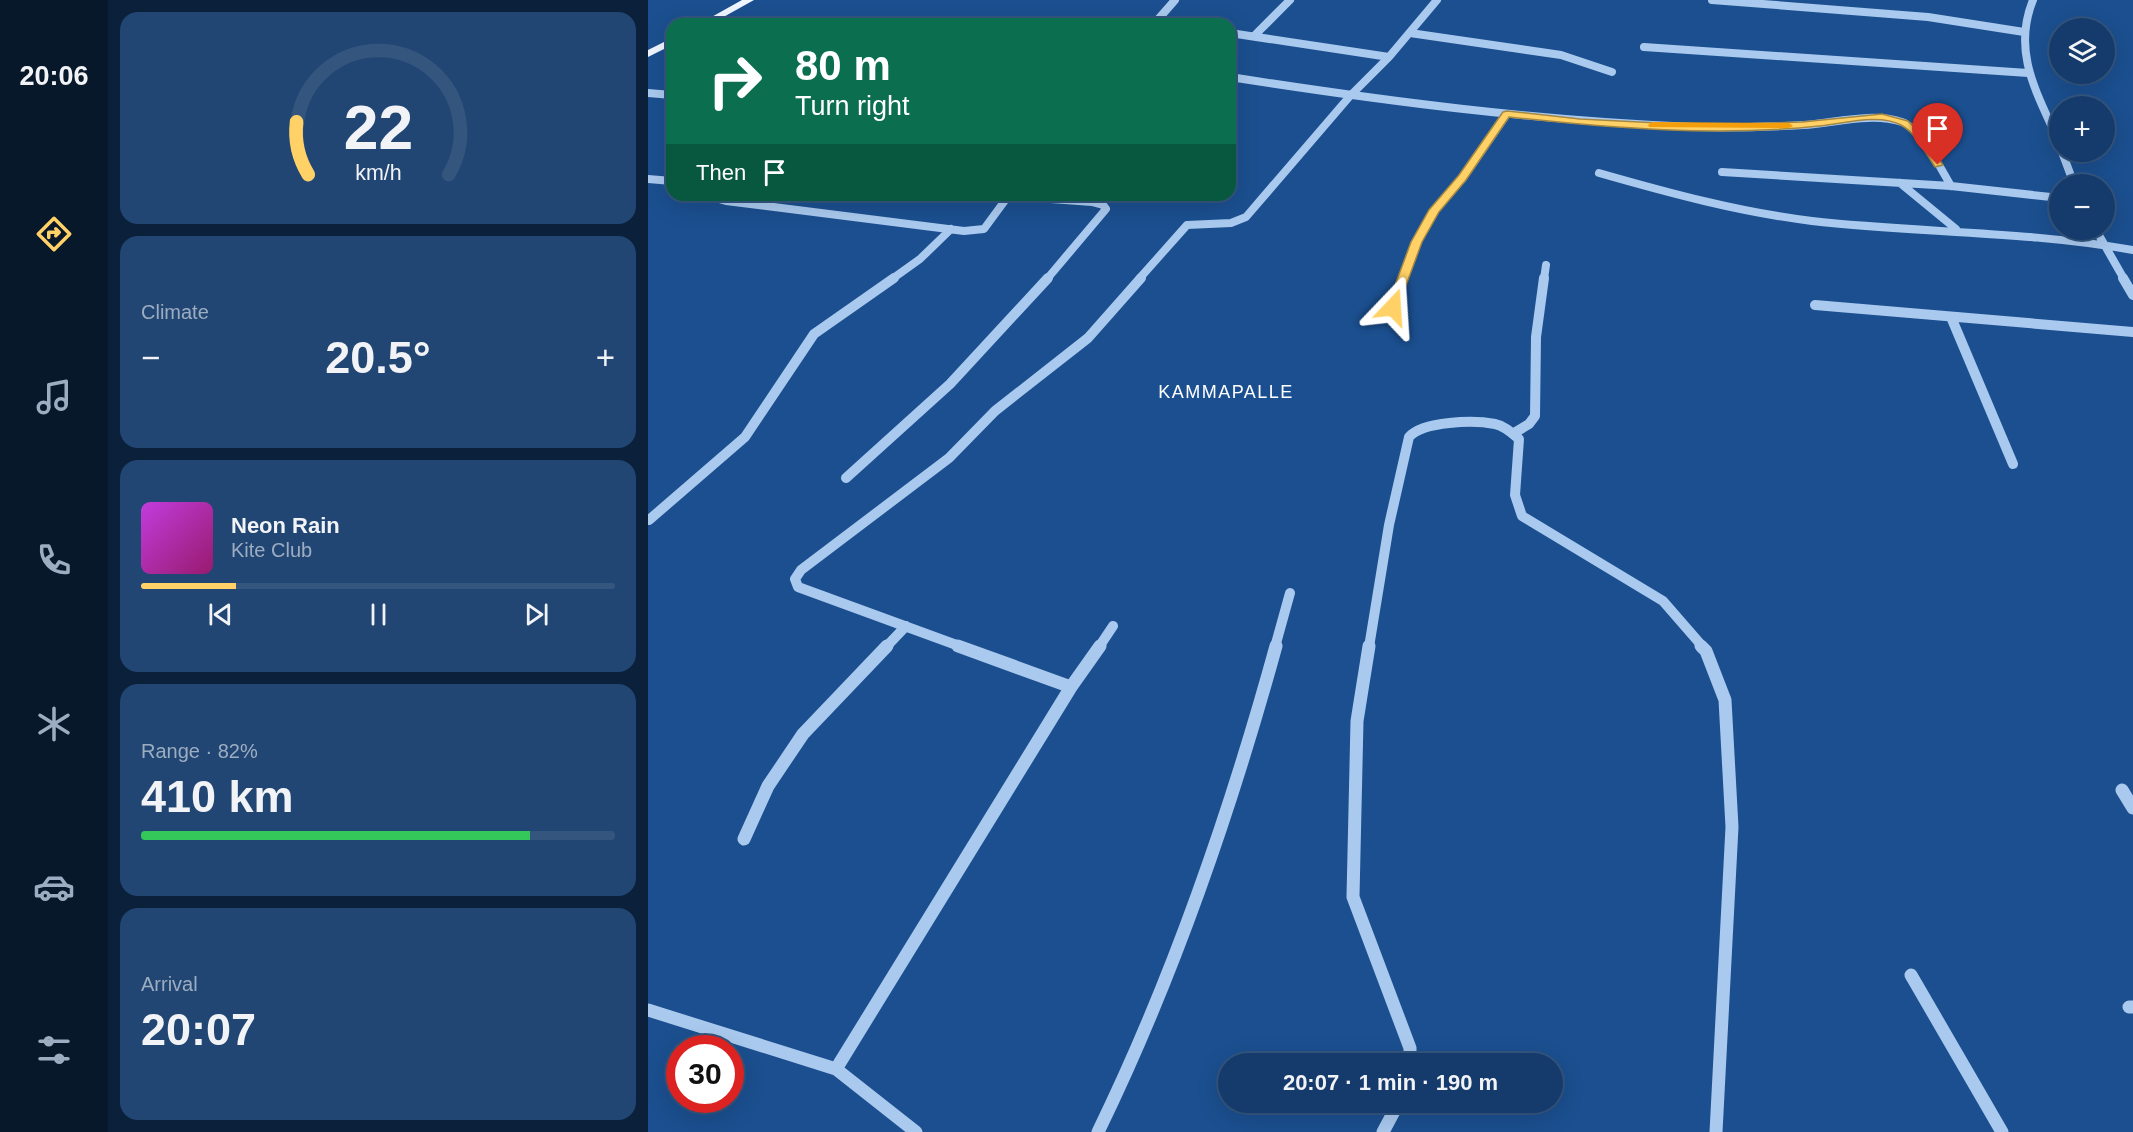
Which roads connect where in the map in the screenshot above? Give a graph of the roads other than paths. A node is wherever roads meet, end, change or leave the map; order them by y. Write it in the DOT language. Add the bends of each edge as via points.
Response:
graph roads {
  1 [pos="749,0"];
  2 [pos="1175,0"];
  3 [pos="1290,0"];
  4 [pos="1437,0"];
  5 [pos="1712,0"];
  6 [pos="2034,0"];
  7 [pos="715,18"];
  8 [pos="1159,18"];
  9 [pos="2024,32"];
  10 [pos="1410,33"];
  11 [pos="1236,34"];
  12 [pos="1254,36"];
  13 [pos="666,44"];
  14 [pos="1644,47"];
  15 [pos="648,54"];
  16 [pos="1389,57"];
  17 [pos="1612,72"];
  18 [pos="2028,73"];
  19 [pos="1236,77"];
  20 [pos="648,93"];
  21 [pos="666,95"];
  22 [pos="1350,96"];
  23 [pos="1507,114"];
  24 [pos="2049,120"];
  25 [pos="1722,172"];
  26 [pos="1599,173"];
  27 [pos="648,179"];
  28 [pos="666,180"];
  29 [pos="1900,183"];
  30 [pos="1951,186"];
  31 [pos="2049,197"];
  32 [pos="726,201"];
  33 [pos="1005,201"];
  34 [pos="1078,201"];
  35 [pos="951,229"];
  36 [pos="1956,229"];
  37 [pos="2101,240"];
  38 [pos="2103,244"];
  39 [pos="2133,250"];
  40 [pos="1546,265"];
  41 [pos="2133,295"];
  42 [pos="1815,305"];
  43 [pos="1393,307"];
  44 [pos="1951,317"];
  45 [pos="2133,332"];
  46 [pos="1514,433"];
  47 [pos="2013,464"];
  48 [pos="846,478"];
  49 [pos="649,520"];
  50 [pos="1290,593"];
  51 [pos="906,626"];
  52 [pos="1113,626"];
  53 [pos="1071,687"];
  54 [pos="2122,790"];
  55 [pos="2133,808"];
  56 [pos="744,839"];
  57 [pos="1911,975"];
  58 [pos="648,1011"];
  59 [pos="1410,1053"];
  60 [pos="836,1069"];
  61 [pos="1393,1113"];
  62 [pos="916,1132"];
  63 [pos="1098,1132"];
  64 [pos="1383,1132"];
  65 [pos="1716,1132"];
  66 [pos="2002,1132"];
  1 -- 7 [label="main road"];
  2 -- 8 [label="street"];
  3 -- 12 [label="street"];
  4 -- 10 [label="street"];
  5 -- 9 [label="street" via="1928,17"];
  6 -- 9 [label="street"];
  9 -- 18 [label="street"];
  10 -- 16 [label="street"];
  10 -- 17 [label="street" via="1561,55"];
  11 -- 12 [label="street"];
  12 -- 16 [label="street"];
  13 -- 15 [label="main road"];
  14 -- 18 [label="street"];
  16 -- 22 [label="street"];
  18 -- 24 [label="street"];
  19 -- 22 [label="street"];
  20 -- 21 [label="street"];
  22 -- 23 [label="street"];
  22 -- 51 [label="street" via="1246,217 1235,224 1187,225 1088,338 995,411 949,458 801,570 795,579 798,587"];
  23 -- 30 [label="street" via="1698,128 1802,125 1882,117 1905,123 1926,145"];
  23 -- 43 [label="street" via="1463,178 1434,210 1416,242"];
  25 -- 29 [label="street"];
  26 -- 36 [label="street" via="1725,208 1813,222"];
  27 -- 28 [label="street"];
  29 -- 30 [label="street"];
  29 -- 36 [label="street"];
  30 -- 31 [label="street"];
  32 -- 35 [label="street"];
  33 -- 35 [label="street" via="984,230"];
  34 -- 48 [label="street" via="1103,205 1106,209 942,393 896,438"];
  35 -- 49 [label="street" via="913,266 813,334 746,437"];
  36 -- 38 [label="street"];
  37 -- 38 [label="street"];
  38 -- 39 [label="street"];
  38 -- 41 [label="street"];
  40 -- 46 [label="street" via="1536,336 1534,416"];
  42 -- 44 [label="street"];
  44 -- 45 [label="street"];
  44 -- 47 [label="street"];
  46 -- 59 [label="street" via="1494,424 1434,424 1415,430 1409,437 1385,549 1357,721 1353,897"];
  46 -- 65 [label="street" via="1518,439 1515,495 1522,516 1663,601 1706,651 1725,700 1732,827"];
  50 -- 63 [label="street" via="1204,878 1128,1074"];
  51 -- 53 [label="street"];
  51 -- 56 [label="street" via="803,734 768,786"];
  52 -- 53 [label="street"];
  53 -- 60 [label="street"];
  54 -- 55 [label="street"];
  57 -- 66 [label="street"];
  58 -- 60 [label="street"];
  60 -- 62 [label="street"];
  61 -- 64 [label="street"];
}
